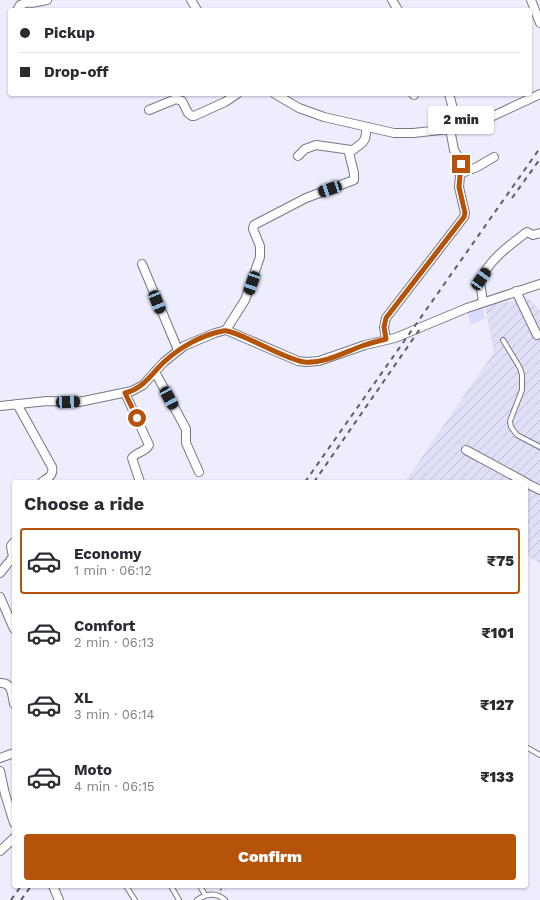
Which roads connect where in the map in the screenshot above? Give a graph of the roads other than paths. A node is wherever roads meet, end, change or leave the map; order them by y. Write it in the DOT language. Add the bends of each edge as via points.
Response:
graph roads {
  1 [pos="47,0"];
  2 [pos="531,0"];
  3 [pos="28,1"];
  4 [pos="18,8"];
  5 [pos="540,23"];
  6 [pos="540,94"];
  7 [pos="234,96"];
  8 [pos="278,96"];
  9 [pos="449,96"];
  10 [pos="149,110"];
  11 [pos="367,127"];
  12 [pos="454,128"];
  13 [pos="351,150"];
  14 [pos="298,156"];
  15 [pos="494,157"];
  16 [pos="460,174"];
  17 [pos="540,233"];
  18 [pos="142,264"];
  19 [pos="540,284"];
  20 [pos="516,291"];
  21 [pos="483,302"];
  22 [pos="226,330"];
  23 [pos="537,335"];
  24 [pos="386,339"];
  25 [pos="503,340"];
  26 [pos="178,350"];
  27 [pos="155,372"];
  28 [pos="125,393"];
  29 [pos="17,404"];
  30 [pos="0,406"];
  31 [pos="540,447"];
  32 [pos="466,450"];
  33 [pos="199,472"];
  34 [pos="44,480"];
  35 [pos="139,480"];
  36 [pos="521,480"];
  37 [pos="528,484"];
  38 [pos="540,490"];
  39 [pos="12,558"];
  40 [pos="0,573"];
  41 [pos="0,598"];
  42 [pos="12,625"];
  43 [pos="0,683"];
  44 [pos="12,696"];
  45 [pos="528,748"];
  46 [pos="12,755"];
  47 [pos="540,755"];
  48 [pos="0,758"];
  49 [pos="0,771"];
  50 [pos="12,817"];
  51 [pos="12,840"];
  52 [pos="0,851"];
  53 [pos="54,888"];
  54 [pos="127,888"];
  55 [pos="172,888"];
  56 [pos="201,888"];
  57 [pos="205,895"];
  58 [pos="59,900"];
  59 [pos="134,900"];
  60 [pos="179,900"];
  61 [pos="197,900"];
  62 [pos="225,900"];
  1 -- 3 [label="street" via="34,3"];
  2 -- 5 [label="street"];
  3 -- 4 [label="street"];
  6 -- 12 [label="street" via="491,117"];
  7 -- 10 [label="street" via="194,116 188,113 182,101 176,99"];
  8 -- 11 [label="street" via="299,108 324,117"];
  9 -- 12 [label="street"];
  11 -- 12 [label="street" via="394,133"];
  11 -- 13 [label="street" via="362,142"];
  12 -- 16 [label="street" via="454,150 460,161"];
  13 -- 14 [label="street" via="316,145 305,149"];
  13 -- 22 [label="street" via="349,153 354,180 306,198 254,225 253,229 260,246 260,257 245,300"];
  15 -- 16 [label="street"];
  16 -- 24 [label="street" via="459,187 464,217 386,318"];
  17 -- 21 [label="street" via="533,236 527,232 496,258 480,282"];
  18 -- 26 [label="street"];
  19 -- 20 [label="street"];
  20 -- 21 [label="street"];
  20 -- 23 [label="street"];
  21 -- 24 [label="street" via="401,336"];
  22 -- 24 [label="street" via="281,355 306,362 319,361"];
  22 -- 26 [label="street"];
  25 -- 31 [label="lane" via="522,375 522,390 510,421 511,427 517,435"];
  26 -- 27 [label="street"];
  27 -- 28 [label="street" via="138,388"];
  27 -- 33 [label="street" via="186,429 186,443"];
  28 -- 29 [label="street" via="79,402"];
  28 -- 35 [label="street" via="149,445 132,458"];
  29 -- 30 [label="street"];
  29 -- 34 [label="street" via="52,467 52,474"];
  32 -- 36 [label="street"];
  37 -- 38 [label="street"];
  39 -- 40 [label="street"];
  41 -- 42 [label="street"];
  43 -- 44 [label="street" via="9,685"];
  45 -- 47 [label="lane"];
  46 -- 48 [label="street"];
  49 -- 50 [label="street"];
  51 -- 52 [label="street"];
  53 -- 58 [label="street"];
  54 -- 59 [label="lane"];
  55 -- 60 [label="lane"];
  56 -- 57 [label="lane"];
  57 -- 61 [label="lane"];
  57 -- 62 [label="lane" via="217,895"];
}
